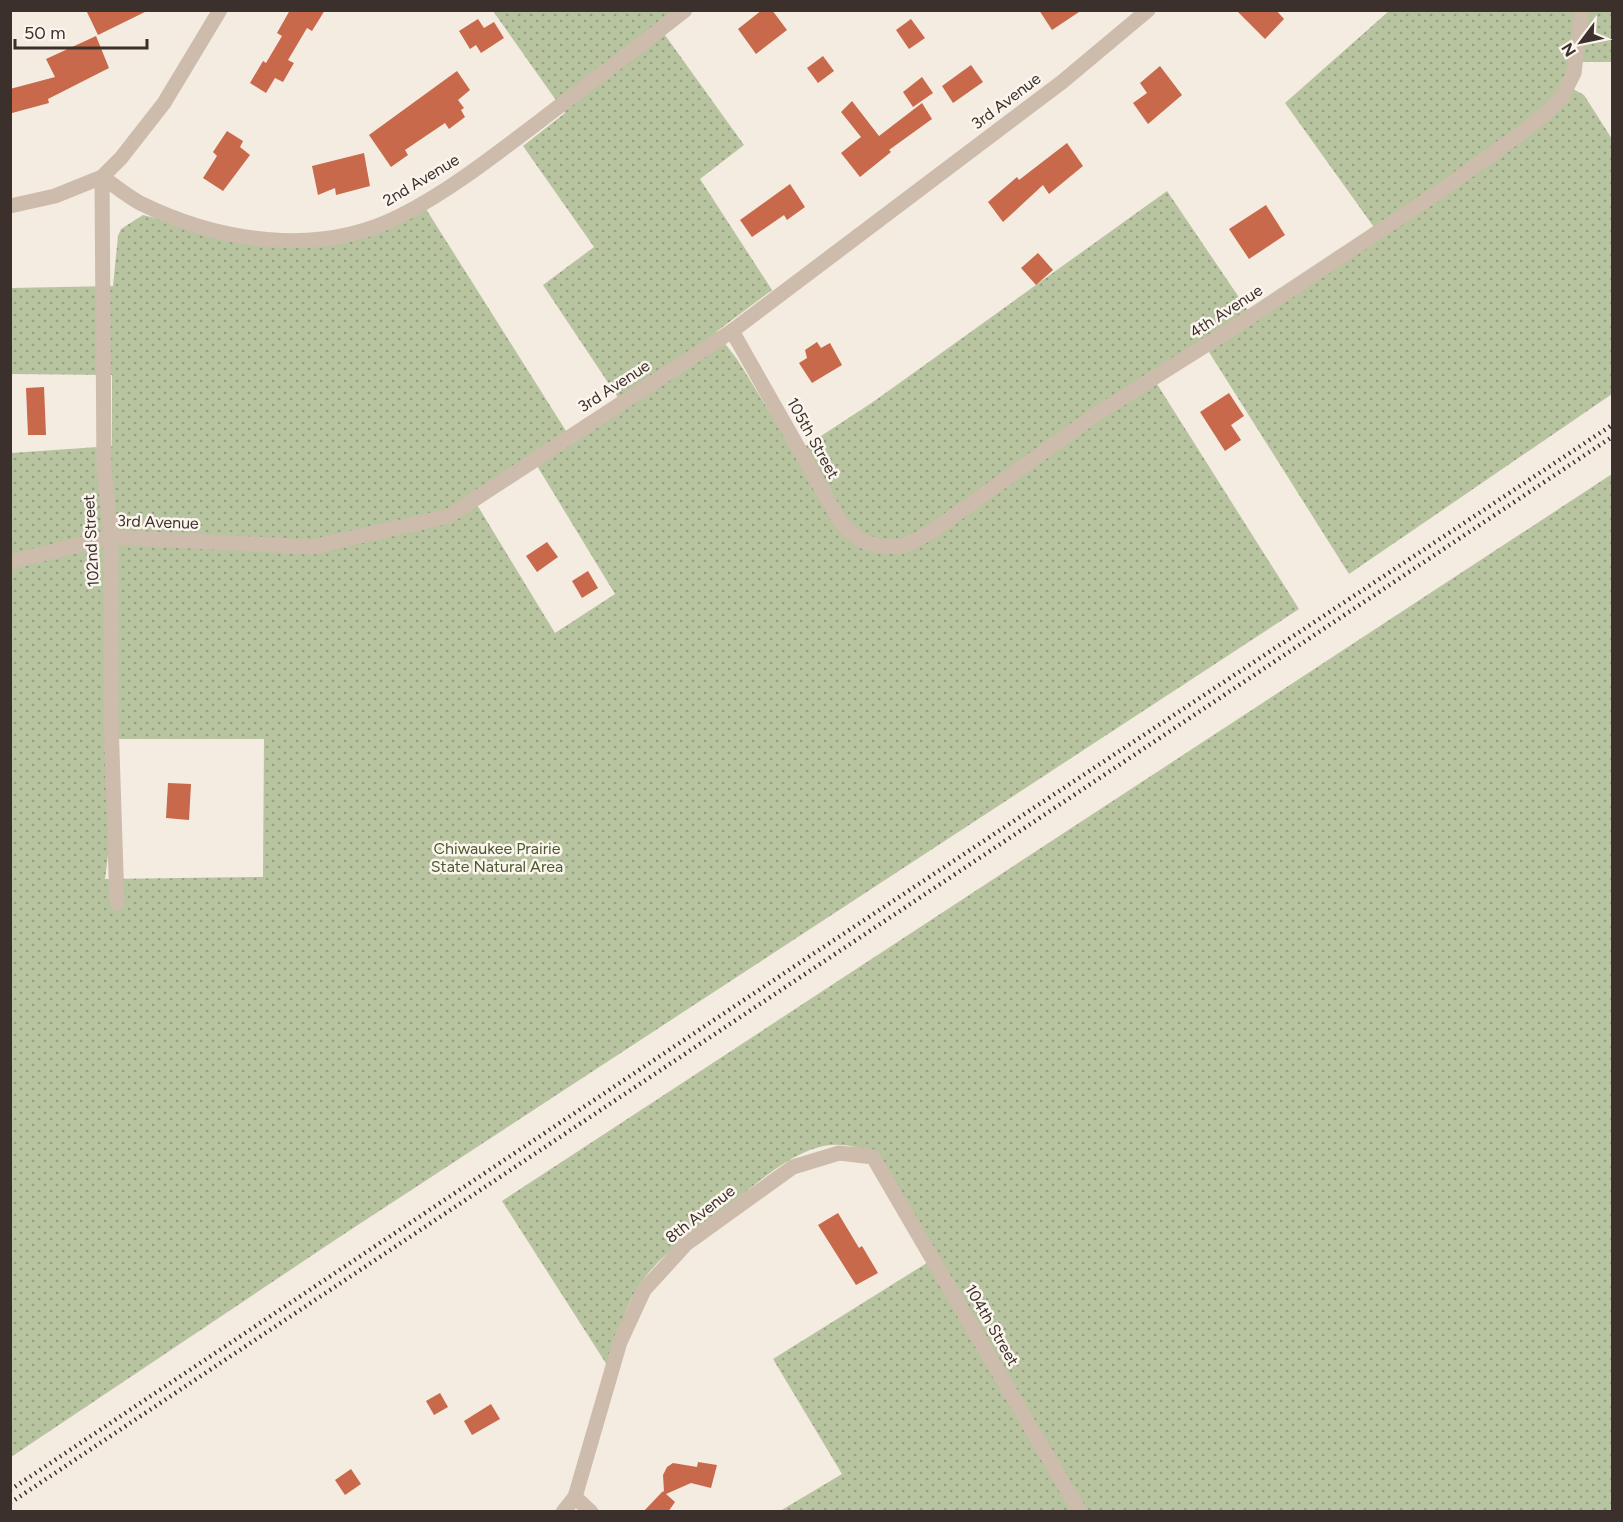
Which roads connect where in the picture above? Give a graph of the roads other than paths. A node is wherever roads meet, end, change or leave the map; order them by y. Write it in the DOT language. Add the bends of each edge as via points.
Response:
graph roads {
  1 [pos="220,10"];
  2 [pos="685,10"];
  3 [pos="1148,10"];
  4 [pos="1582,10"];
  5 [pos="102,177"];
  6 [pos="10,206"];
  7 [pos="732,331"];
  8 [pos="111,537"];
  9 [pos="878,546"];
  10 [pos="10,562"];
  11 [pos="117,903"];
  12 [pos="873,1157"];
  13 [pos="575,1497"];
  14 [pos="563,1512"];
  15 [pos="591,1512"];
  16 [pos="1080,1512"];
  1 -- 5 [label="street" via="164,103"];
  2 -- 5 [label="street, 2nd Avenue" via="434,197 400,216 347,235 290,241 221,232 138,202"];
  3 -- 7 [label="street, 3rd Avenue" via="1062,82"];
  4 -- 9 [label="street, 4th Avenue" via="1574,73 1562,97 1545,114 1446,187 1098,413 937,528 903,546"];
  5 -- 6 [label="street" via="55,196"];
  5 -- 8 [label="street, 102nd Street" via="104,468"];
  7 -- 8 [label="street, 3rd Avenue" via="449,516 312,547"];
  7 -- 9 [label="street, 105th Street" via="841,524 865,542"];
  8 -- 10 [label="street, 3rd Avenue"];
  8 -- 11 [label="street, 102nd Street"];
  12 -- 13 [label="street, 8th Avenue" via="839,1153 793,1167 686,1244 644,1290 620,1342"];
  12 -- 16 [label="street, 104th Street"];
  13 -- 14 [label="street, 8th Avenue"];
  13 -- 15 [label="street"];
}
